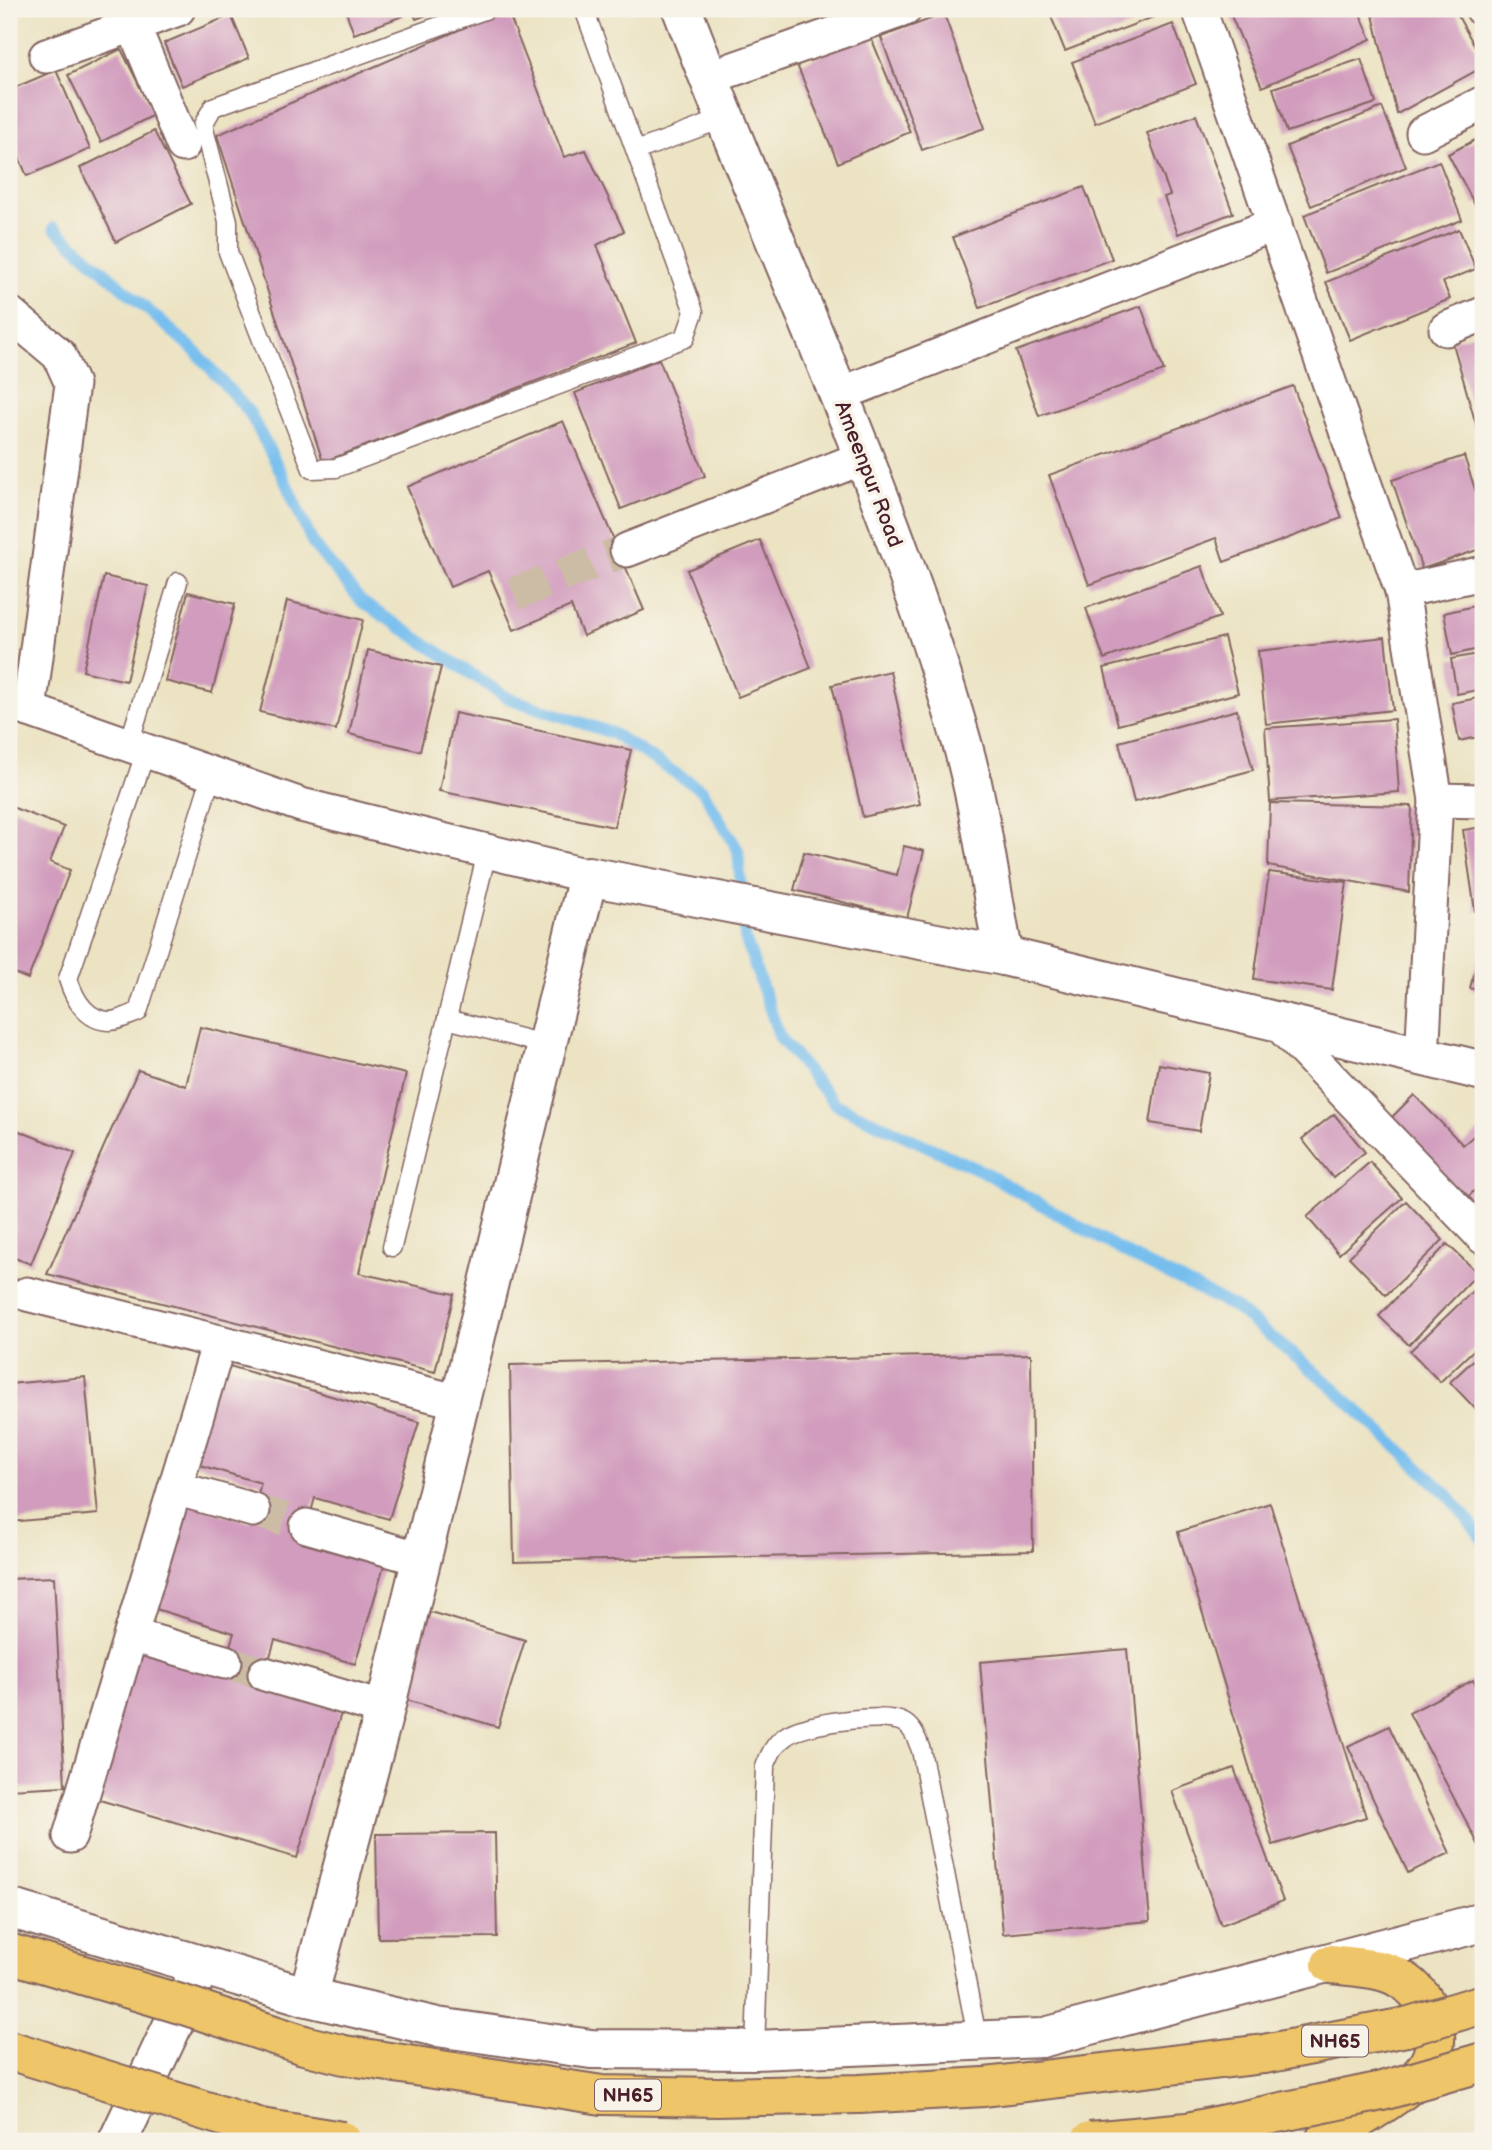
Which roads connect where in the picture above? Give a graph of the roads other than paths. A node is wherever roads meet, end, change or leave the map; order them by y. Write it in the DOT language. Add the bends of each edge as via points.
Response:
graph roads {
  1 [pos="178,9"];
  2 [pos="487,9"];
  3 [pos="584,9"];
  4 [pos="682,9"];
  5 [pos="905,9"];
  6 [pos="1199,9"];
  7 [pos="133,25"];
  8 [pos="46,57"];
  9 [pos="708,78"];
  10 [pos="1483,103"];
  11 [pos="725,118"];
  12 [pos="1423,133"];
  13 [pos="183,145"];
  14 [pos="636,151"];
  15 [pos="1275,224"];
  16 [pos="9,313"];
  17 [pos="1483,314"];
  18 [pos="1447,329"];
  19 [pos="838,395"];
  20 [pos="862,458"];
  21 [pos="627,550"];
  22 [pos="1483,573"];
  23 [pos="178,582"];
  24 [pos="1402,591"];
  25 [pos="19,706"];
  26 [pos="138,748"];
  27 [pos="212,774"];
  28 [pos="1436,800"];
  29 [pos="1483,801"];
  30 [pos="487,852"];
  31 [pos="588,876"];
  32 [pos="1003,956"];
  33 [pos="447,1018"];
  34 [pos="1276,1021"];
  35 [pos="547,1045"];
  36 [pos="1422,1057"];
  37 [pos="1483,1072"];
  38 [pos="1483,1237"];
  39 [pos="392,1247"];
  40 [pos="27,1294"];
  41 [pos="219,1342"];
  42 [pos="460,1402"];
  43 [pos="175,1488"];
  44 [pos="253,1510"];
  45 [pos="307,1526"];
  46 [pos="421,1559"];
  47 [pos="131,1635"];
  48 [pos="225,1662"];
  49 [pos="265,1674"];
  50 [pos="385,1709"];
  51 [pos="70,1836"];
  52 [pos="9,1908"];
  53 [pos="1483,1922"];
  54 [pos="9,1953"];
  55 [pos="1331,1964"];
  56 [pos="201,1965"];
  57 [pos="308,1997"];
  58 [pos="1483,2004"];
  59 [pos="978,2042"];
  60 [pos="9,2050"];
  61 [pos="755,2050"];
  62 [pos="1483,2062"];
  63 [pos="118,2141"];
  64 [pos="342,2141"];
  65 [pos="1090,2141"];
  66 [pos="1324,2141"];
  1 -- 7 [label="street"];
  2 -- 14 [label="lane" via="213,107 203,125 228,221 228,252 312,469 336,468 685,338 694,312"];
  3 -- 14 [label="lane"];
  4 -- 9 [label="street, Ameenpur Road"];
  5 -- 9 [label="street"];
  6 -- 15 [label="street"];
  7 -- 8 [label="street"];
  7 -- 13 [label="street"];
  9 -- 11 [label="street, Ameenpur Road"];
  10 -- 12 [label="street"];
  11 -- 14 [label="lane"];
  11 -- 19 [label="street, Ameenpur Road"];
  15 -- 19 [label="street"];
  15 -- 24 [label="street"];
  16 -- 25 [label="street" via="59,355 72,384"];
  17 -- 18 [label="street"];
  19 -- 20 [label="street, Ameenpur Road"];
  20 -- 21 [label="street"];
  20 -- 32 [label="street, Ameenpur Road" via="922,614 963,746"];
  22 -- 24 [label="street"];
  23 -- 26 [label="lane"];
  24 -- 28 [label="street"];
  25 -- 26 [label="street"];
  26 -- 27 [label="street"];
  26 -- 27 [label="lane" via="68,979 74,998 88,1013 110,1021 138,1012"];
  27 -- 30 [label="street" via="301,805"];
  28 -- 29 [label="street"];
  28 -- 36 [label="street"];
  30 -- 31 [label="street"];
  30 -- 33 [label="lane"];
  31 -- 32 [label="street"];
  31 -- 35 [label="street"];
  32 -- 34 [label="street"];
  33 -- 35 [label="lane"];
  33 -- 39 [label="lane"];
  34 -- 36 [label="street"];
  34 -- 38 [label="street"];
  35 -- 42 [label="street"];
  36 -- 37 [label="street"];
  40 -- 41 [label="street"];
  41 -- 42 [label="street"];
  41 -- 43 [label="street"];
  42 -- 46 [label="street"];
  43 -- 44 [label="street"];
  43 -- 47 [label="street"];
  45 -- 46 [label="street"];
  46 -- 50 [label="street"];
  47 -- 48 [label="street"];
  47 -- 51 [label="street"];
  49 -- 50 [label="street"];
  50 -- 57 [label="street"];
  52 -- 56 [label="street"];
  53 -- 55 [label="street"];
  54 -- 58 [label="main road, NH65, bridge" via="344,2055 602,2095 859,2094 984,2087 1264,2054 1406,2027"];
  55 -- 59 [label="street" via="1041,2038"];
  55 -- 66 [label="main road" via="1398,1977 1421,1993 1437,2041 1416,2080"];
  56 -- 57 [label="street"];
  56 -- 63 [label="street"];
  57 -- 61 [label="street" via="437,2027 591,2049"];
  59 -- 61 [label="street"];
  59 -- 61 [label="lane" via="921,1750 905,1723 876,1719 811,1725 788,1734 772,1748 765,1767"];
  60 -- 64 [label="main road, bridge" via="261,2128"];
  62 -- 65 [label="main road, bridge" via="1382,2091 1187,2132"];
}
